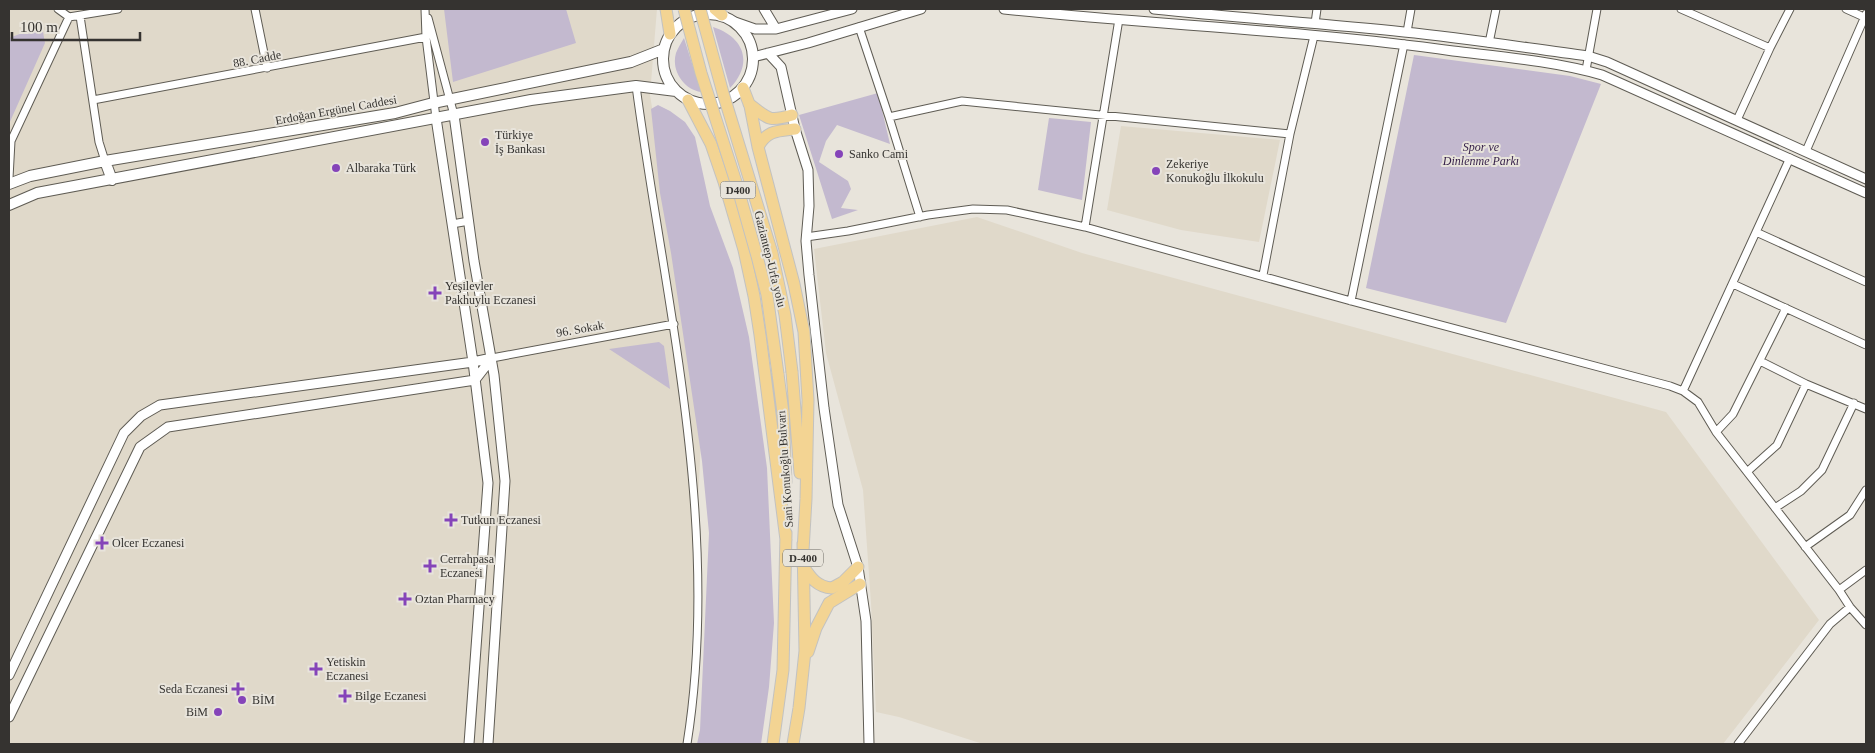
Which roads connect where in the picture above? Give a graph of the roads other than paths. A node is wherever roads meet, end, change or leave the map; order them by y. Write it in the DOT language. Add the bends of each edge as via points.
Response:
graph roads {
  1 [pos="58,9"];
  2 [pos="118,9"];
  3 [pos="255,9"];
  4 [pos="425,9"];
  5 [pos="666,9"];
  6 [pos="684,9"];
  7 [pos="700,9"];
  8 [pos="764,9"];
  9 [pos="852,9"];
  10 [pos="921,9"];
  11 [pos="1004,9"];
  12 [pos="1154,9"];
  13 [pos="1317,9"];
  14 [pos="1411,9"];
  15 [pos="1496,9"];
  16 [pos="1597,9"];
  17 [pos="1680,9"];
  18 [pos="1790,9"];
  19 [pos="1846,9"];
  20 [pos="718,12"];
  21 [pos="1228,13"];
  22 [pos="80,16"];
  23 [pos="69,17"];
  24 [pos="1866,17"];
  25 [pos="1119,19"];
  26 [pos="735,22"];
  27 [pos="1315,23"];
  28 [pos="859,27"];
  29 [pos="776,28"];
  30 [pos="1406,32"];
  31 [pos="670,34"];
  32 [pos="1314,36"];
  33 [pos="426,37"];
  34 [pos="1489,43"];
  35 [pos="1404,44"];
  36 [pos="664,48"];
  37 [pos="1770,48"];
  38 [pos="768,53"];
  39 [pos="1588,56"];
  40 [pos="753,57"];
  41 [pos="267,68"];
  42 [pos="1586,70"];
  43 [pos="636,86"];
  44 [pos="743,88"];
  45 [pos="676,91"];
  46 [pos="93,100"];
  47 [pos="449,100"];
  48 [pos="688,100"];
  49 [pos="433,103"];
  50 [pos="750,104"];
  51 [pos="454,114"];
  52 [pos="1103,114"];
  53 [pos="792,115"];
  54 [pos="436,118"];
  55 [pos="889,118"];
  56 [pos="1737,120"];
  57 [pos="795,128"];
  58 [pos="1290,134"];
  59 [pos="261,135"];
  60 [pos="758,147"];
  61 [pos="263,151"];
  62 [pos="1806,151"];
  63 [pos="1790,158"];
  64 [pos="105,161"];
  65 [pos="9,178"];
  66 [pos="1866,179"];
  67 [pos="112,180"];
  68 [pos="9,184"];
  69 [pos="1866,193"];
  70 [pos="9,205"];
  71 [pos="920,217"];
  72 [pos="469,221"];
  73 [pos="452,224"];
  74 [pos="1085,226"];
  75 [pos="1756,232"];
  76 [pos="806,237"];
  77 [pos="1263,276"];
  78 [pos="1866,282"];
  79 [pos="1733,284"];
  80 [pos="1351,300"];
  81 [pos="1786,308"];
  82 [pos="674,324"];
  83 [pos="1866,345"];
  84 [pos="492,358"];
  85 [pos="1760,361"];
  86 [pos="473,362"];
  87 [pos="792,372"];
  88 [pos="778,374"];
  89 [pos="476,380"];
  90 [pos="1806,384"];
  91 [pos="1683,390"];
  92 [pos="1854,403"];
  93 [pos="1866,409"];
  94 [pos="1716,432"];
  95 [pos="1748,471"];
  96 [pos="1866,490"];
  97 [pos="1775,508"];
  98 [pos="786,540"];
  99 [pos="1804,547"];
  100 [pos="803,551"];
  101 [pos="803,566"];
  102 [pos="858,566"];
  103 [pos="1866,570"];
  104 [pos="860,584"];
  105 [pos="1839,590"];
  106 [pos="1850,606"];
  107 [pos="1866,625"];
  108 [pos="804,665"];
  109 [pos="9,675"];
  110 [pos="9,717"];
  111 [pos="469,744"];
  112 [pos="488,744"];
  113 [pos="686,744"];
  114 [pos="773,744"];
  115 [pos="793,744"];
  116 [pos="870,744"];
  117 [pos="1738,744"];
  1 -- 23 [label="street"];
  2 -- 22 [label="street"];
  3 -- 41 [label="street"];
  4 -- 33 [label="street"];
  4 -- 47 [label="street"];
  5 -- 31 [label="highway"];
  6 -- 88 [label="highway, Gaziantep-Urfa yolu / D400, bridge" via="757,256 767,295"];
  7 -- 87 [label="highway, Gaziantep-Urfa yolu / D400, bridge" via="772,253 785,314"];
  8 -- 29 [label="street"];
  9 -- 29 [label="street"];
  10 -- 28 [label="street"];
  11 -- 25 [label="street"];
  12 -- 21 [label="street"];
  13 -- 27 [label="street"];
  14 -- 30 [label="street"];
  15 -- 34 [label="street"];
  16 -- 39 [label="street"];
  17 -- 37 [label="street"];
  18 -- 37 [label="street"];
  19 -- 24 [label="street"];
  20 -- 26 [label="main road"];
  20 -- 31 [label="main road" via="692,16"];
  21 -- 27 [label="street"];
  22 -- 23 [label="street"];
  22 -- 46 [label="street"];
  23 -- 65 [label="street" via="11,141"];
  24 -- 62 [label="street"];
  25 -- 32 [label="street"];
  25 -- 52 [label="street"];
  26 -- 29 [label="street" via="755,29"];
  26 -- 40 [label="main road" via="752,45"];
  27 -- 30 [label="street"];
  28 -- 38 [label="street"];
  28 -- 55 [label="street"];
  30 -- 34 [label="street"];
  31 -- 36 [label="main road"];
  32 -- 35 [label="street"];
  32 -- 58 [label="street"];
  33 -- 41 [label="street, 88. Cadde"];
  33 -- 49 [label="street"];
  34 -- 39 [label="street"];
  35 -- 42 [label="street"];
  35 -- 80 [label="street"];
  36 -- 45 [label="main road" via="663,64"];
  36 -- 47 [label="main road, Erdoğan Ergünel Caddesi" via="631,62"];
  37 -- 56 [label="street"];
  38 -- 40 [label="street"];
  38 -- 53 [label="street" via="781,67"];
  39 -- 42 [label="street"];
  39 -- 56 [label="street"];
  40 -- 44 [label="main road" via="751,74"];
  41 -- 46 [label="street, 88. Cadde"];
  42 -- 63 [label="street"];
  43 -- 45 [label="main road"];
  43 -- 51 [label="main road" via="541,98"];
  43 -- 82 [label="street"];
  44 -- 48 [label="main road" via="738,94 718,103 702,104"];
  44 -- 50 [label="highway"];
  45 -- 48 [label="main road"];
  46 -- 64 [label="street"];
  47 -- 49 [label="main road, Erdoğan Ergünel Caddesi"];
  47 -- 51 [label="street"];
  48 -- 98 [label="highway" via="710,144 744,250 758,325"];
  49 -- 54 [label="street"];
  49 -- 59 [label="main road, Erdoğan Ergünel Caddesi" via="394,113"];
  50 -- 53 [label="highway" via="767,118"];
  50 -- 60 [label="highway"];
  51 -- 54 [label="main road"];
  51 -- 72 [label="street"];
  52 -- 55 [label="street" via="962,100"];
  52 -- 58 [label="street"];
  52 -- 74 [label="street"];
  53 -- 57 [label="street"];
  54 -- 61 [label="main road"];
  54 -- 73 [label="street"];
  55 -- 71 [label="street"];
  56 -- 62 [label="street"];
  57 -- 60 [label="highway" via="764,136"];
  57 -- 76 [label="street" via="808,170"];
  58 -- 77 [label="street"];
  59 -- 61 [label="main road"];
  59 -- 64 [label="main road, Erdoğan Ergünel Caddesi"];
  60 -- 100 [label="highway" via="804,332 808,400"];
  61 -- 67 [label="main road"];
  62 -- 66 [label="street"];
  63 -- 69 [label="street"];
  63 -- 75 [label="street"];
  64 -- 67 [label="main road"];
  64 -- 68 [label="main road, Erdoğan Ergünel Caddesi" via="30,176"];
  67 -- 70 [label="main road" via="37,194"];
  71 -- 74 [label="street" via="973,209 1007,210"];
  71 -- 76 [label="street"];
  72 -- 73 [label="street"];
  72 -- 84 [label="street"];
  73 -- 86 [label="street"];
  74 -- 77 [label="street"];
  75 -- 78 [label="street"];
  75 -- 79 [label="street"];
  76 -- 102 [label="street" via="838,505"];
  77 -- 80 [label="street"];
  79 -- 81 [label="street"];
  79 -- 91 [label="street"];
  80 -- 91 [label="street"];
  81 -- 83 [label="street"];
  81 -- 85 [label="street"];
  82 -- 84 [label="street, 96. Sokak"];
  82 -- 113 [label="street" via="694,494 698,582 693,703"];
  84 -- 86 [label="street"];
  84 -- 89 [label="street"];
  84 -- 112 [label="street" via="505,482"];
  85 -- 90 [label="street"];
  85 -- 94 [label="street" via="1733,414"];
  86 -- 89 [label="street"];
  86 -- 109 [label="street" via="160,405 141,416 124,433"];
  87 -- 100 [label="highway, Sani Konukoğlu Bulvarı / D-400"];
  88 -- 98 [label="highway, Sani Konukoğlu Bulvarı / D-400" via="783,413"];
  89 -- 110 [label="street" via="168,427 140,447"];
  89 -- 111 [label="street" via="488,483"];
  90 -- 92 [label="street"];
  90 -- 95 [label="street" via="1777,445"];
  91 -- 94 [label="street" via="1698,402"];
  92 -- 93 [label="street"];
  92 -- 97 [label="street" via="1822,470 1801,491"];
  94 -- 95 [label="street"];
  95 -- 97 [label="street"];
  96 -- 99 [label="street" via="1850,515"];
  97 -- 99 [label="street"];
  98 -- 114 [label="highway, Sani Konukoğlu Bulvarı / D-400" via="783,670"];
  99 -- 105 [label="street"];
  100 -- 101 [label="highway, Sani Konukoğlu Bulvarı / D-400"];
  101 -- 102 [label="highway" via="812,580 832,588 843,582"];
  101 -- 108 [label="highway, Sani Konukoğlu Bulvarı / D-400"];
  102 -- 104 [label="street"];
  103 -- 105 [label="street"];
  104 -- 108 [label="highway" via="829,603 816,628"];
  104 -- 116 [label="street" via="866,621"];
  105 -- 106 [label="street"];
  106 -- 107 [label="street"];
  106 -- 117 [label="street" via="1830,624"];
  108 -- 115 [label="highway, Sani Konukoğlu Bulvarı / D-400"];
}
